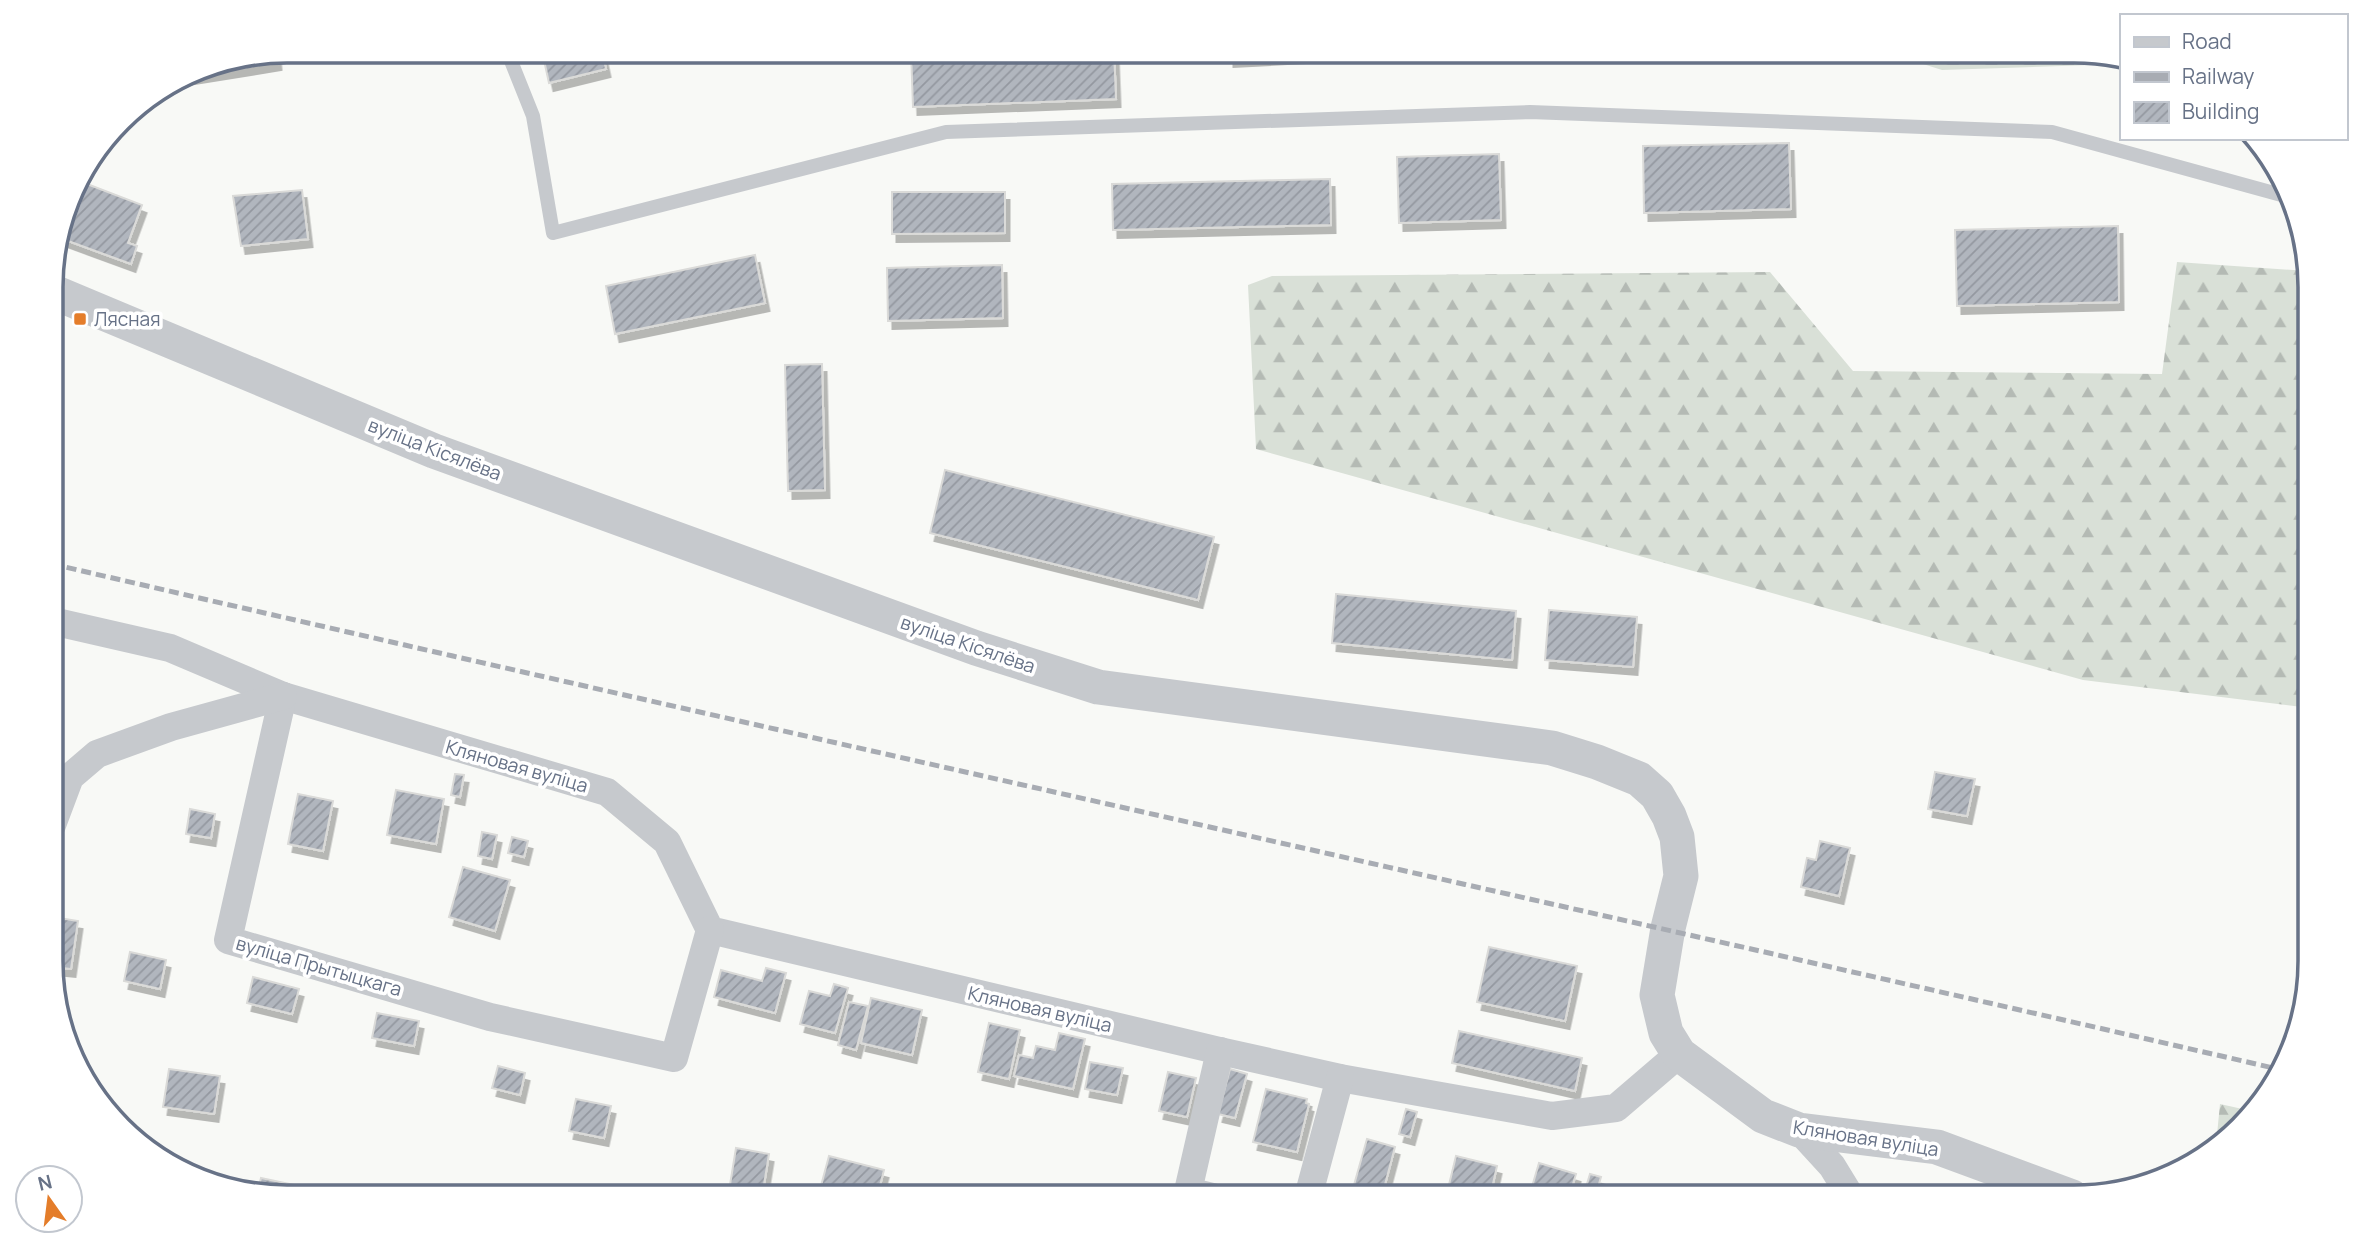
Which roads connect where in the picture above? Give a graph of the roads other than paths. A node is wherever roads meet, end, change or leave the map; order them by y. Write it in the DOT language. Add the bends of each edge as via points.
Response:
graph roads {
  1 [pos="512,63"];
  2 [pos="2277,194"];
  3 [pos="63,297"];
  4 [pos="63,624"];
  5 [pos="283,696"];
  6 [pos="63,794"];
  7 [pos="710,930"];
  8 [pos="1220,1051"];
  9 [pos="1679,1054"];
  10 [pos="1340,1078"];
  11 [pos="1799,1130"];
  12 [pos="1189,1185"];
  13 [pos="1311,1185"];
  14 [pos="1844,1185"];
  15 [pos="2039,1185"];
  1 -- 2 [label="lane" via="533,116 553,233 946,132 1530,112 2052,132"];
  3 -- 9 [label="street, вуліца Кісялёва" via="434,451 976,648 1098,687 1552,748 1639,779 1657,794 1676,837 1681,876 1657,995 1666,1033"];
  4 -- 5 [label="street, Кляновая вуліца" via="170,648"];
  5 -- 6 [label="street" via="171,727 97,754 69,777"];
  5 -- 7 [label="street, Кляновая вуліца" via="607,792 667,842"];
  5 -- 7 [label="street, вуліца Прытыцкага" via="228,940 490,1017 674,1058"];
  7 -- 8 [label="street, Кляновая вуліца"];
  8 -- 10 [label="street, Кляновая вуліца"];
  8 -- 12 [label="street"];
  9 -- 10 [label="street, Кляновая вуліца" via="1616,1108 1552,1116"];
  9 -- 11 [label="street, Кляновая вуліца" via="1763,1116"];
  10 -- 13 [label="street"];
  11 -- 14 [label="street"];
  11 -- 15 [label="street, Кляновая вуліца" via="1937,1147"];
}
